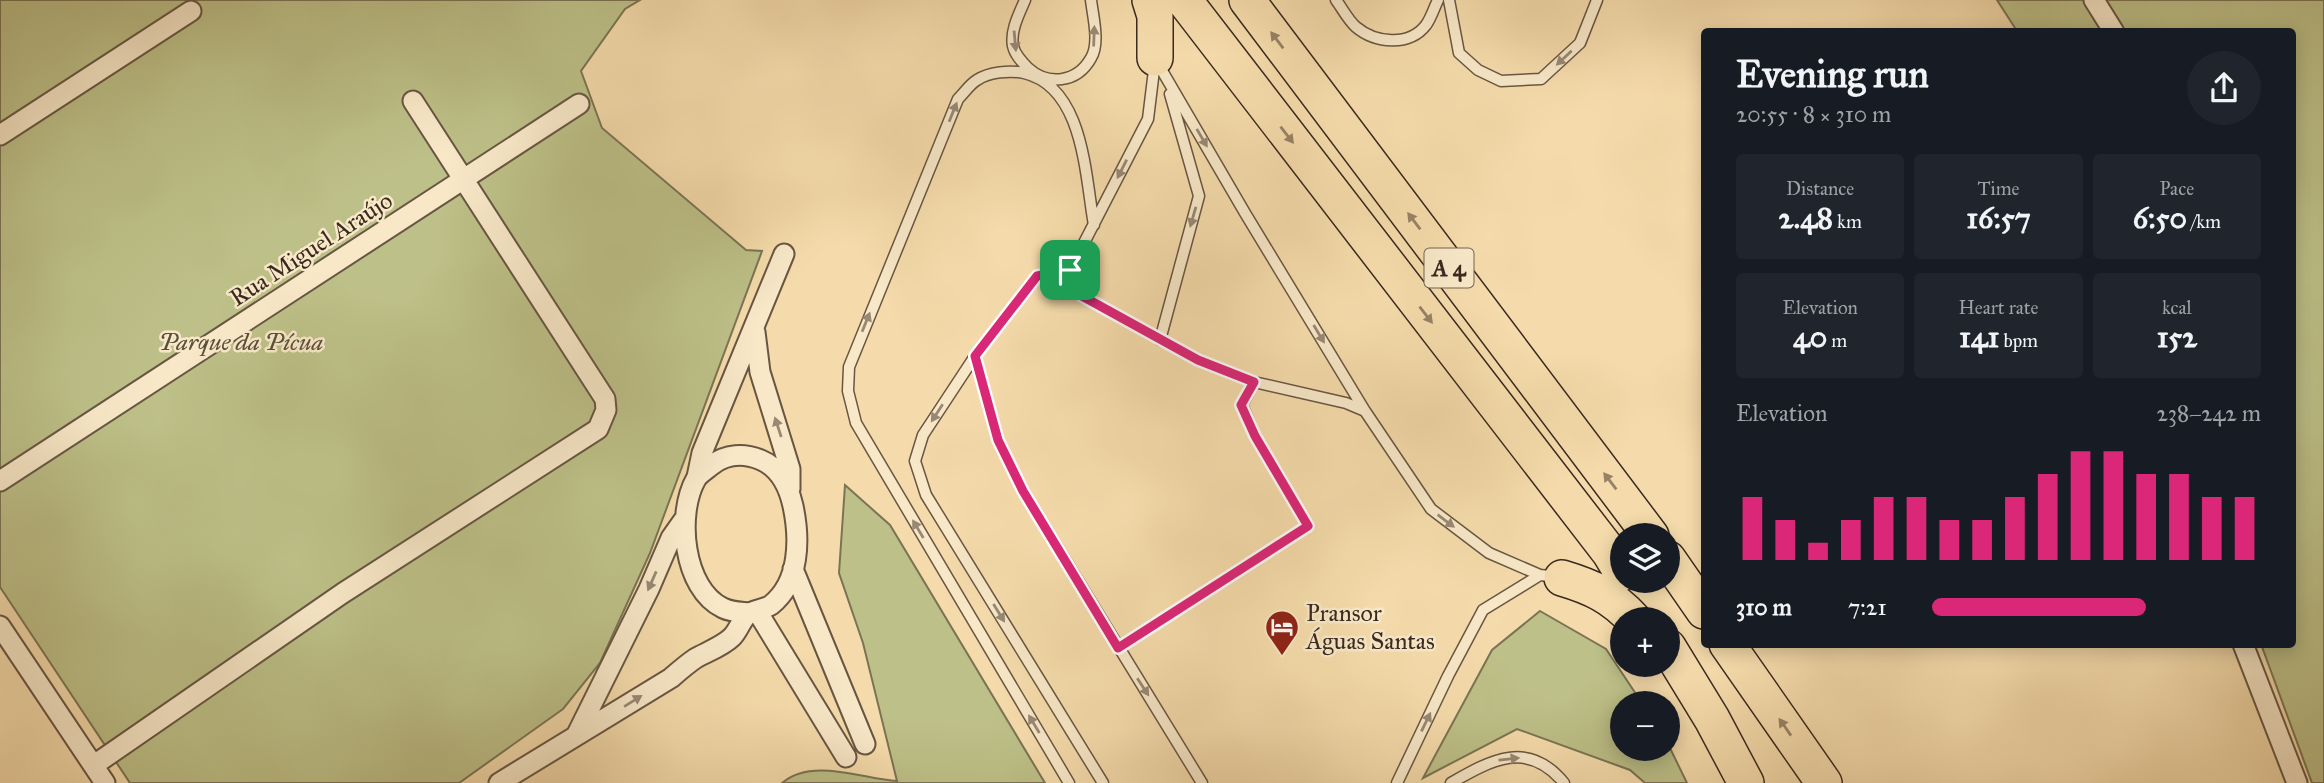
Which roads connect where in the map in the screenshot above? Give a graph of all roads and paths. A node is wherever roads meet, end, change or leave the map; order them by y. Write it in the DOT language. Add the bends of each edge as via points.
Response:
graph roads {
  1 [pos="1025,0"];
  2 [pos="1091,0"];
  3 [pos="1150,0"];
  4 [pos="1184,0"];
  5 [pos="1247,0"];
  6 [pos="1336,0"];
  7 [pos="1438,0"];
  8 [pos="1449,0"];
  9 [pos="1597,0"];
  10 [pos="2094,0"];
  11 [pos="191,11"];
  12 [pos="2112,28"];
  13 [pos="1155,58"];
  14 [pos="1037,76"];
  15 [pos="413,101"];
  16 [pos="579,104"];
  17 [pos="0,135"];
  18 [pos="463,178"];
  19 [pos="1094,225"];
  20 [pos="785,254"];
  21 [pos="1070,270"];
  22 [pos="754,331"];
  23 [pos="1160,340"];
  24 [pos="975,356"];
  25 [pos="1254,382"];
  26 [pos="1365,411"];
  27 [pos="697,477"];
  28 [pos="0,481"];
  29 [pos="790,494"];
  30 [pos="683,521"];
  31 [pos="1641,523"];
  32 [pos="1610,555"];
  33 [pos="793,569"];
  34 [pos="1551,576"];
  35 [pos="1680,576"];
  36 [pos="1623,607"];
  37 [pos="1701,607"];
  38 [pos="752,612"];
  39 [pos="0,626"];
  40 [pos="1118,648"];
  41 [pos="1730,648"];
  42 [pos="2245,648"];
  43 [pos="1680,667"];
  44 [pos="1674,677"];
  45 [pos="1712,719"];
  46 [pos="575,737"];
  47 [pos="864,744"];
  48 [pos="846,757"];
  49 [pos="94,765"];
  50 [pos="105,783"];
  51 [pos="499,783"];
  52 [pos="1069,783"];
  53 [pos="1103,783"];
  54 [pos="1202,783"];
  55 [pos="1396,783"];
  56 [pos="1451,783"];
  57 [pos="1564,783"];
  58 [pos="1746,783"];
  59 [pos="1824,783"];
  60 [pos="2297,783"];
  1 -- 14 [label="lane, one-way" via="1015,21 1013,45 1020,60"];
  14 -- 2 [label="lane, one-way" via="1055,81 1076,76 1093,57"];
  3 -- 13 [label="highway" via="1155,16"];
  4 -- 32 [label="highway, A 4, one-way"];
  31 -- 5 [label="highway, A 4, one-way"];
  6 -- 7 [label="lane" via="1354,26 1390,41 1409,38 1425,26"];
  9 -- 8 [label="lane, one-way" via="1580,43 1541,79 1502,81 1478,70 1460,53"];
  10 -- 12 [label="street"];
  11 -- 17 [label="street"];
  13 -- 19 [label="lane, one-way" via="1148,119"];
  13 -- 23 [label="lane, one-way" via="1175,107 1199,196"];
  13 -- 26 [label="lane, one-way"];
  14 -- 19 [label="lane" via="1062,97 1078,133"];
  52 -- 14 [label="lane, one-way" via="856,423 848,391 849,367 859,338 958,99 977,79 1011,70"];
  15 -- 18 [label="street"];
  16 -- 18 [label="street, Rua Miguel Araújo"];
  18 -- 28 [label="street, Rua Miguel Araújo"];
  18 -- 49 [label="street" via="605,399 598,429 343,593"];
  19 -- 21 [label="lane"];
  20 -- 22 [label="street"];
  21 -- 23 [label="lane" via="1082,296"];
  21 -- 24 [label="lane" via="1037,276"];
  22 -- 27 [label="street" via="702,453"];
  29 -- 22 [label="street, one-way" via="790,468 760,372"];
  23 -- 25 [label="lane"];
  24 -- 40 [label="lane" via="998,440 1023,491"];
  24 -- 53 [label="lane, one-way" via="923,435 915,461 926,495"];
  25 -- 26 [label="lane"];
  25 -- 40 [label="lane" via="1241,405 1308,526"];
  26 -- 34 [label="lane, one-way" via="1431,509 1489,554"];
  27 -- 29 [label="street" via="722,458 748,456 779,473"];
  27 -- 30 [label="street"];
  29 -- 33 [label="street" via="797,527"];
  30 -- 38 [label="street" via="687,551 704,593 721,607"];
  30 -- 46 [label="street, one-way"];
  33 -- 38 [label="street" via="780,596"];
  33 -- 47 [label="street"];
  34 -- 36 [label="highway" via="1590,587"];
  55 -- 34 [label="lane, one-way" via="1483,610"];
  35 -- 37 [label="highway"];
  46 -- 38 [label="street, one-way" via="732,638"];
  38 -- 48 [label="street"];
  39 -- 49 [label="street"];
  40 -- 54 [label="lane, one-way"];
  59 -- 41 [label="highway, one-way"];
  42 -- 60 [label="street"];
  43 -- 45 [label="highway"];
  44 -- 45 [label="highway" via="1688,699"];
  45 -- 58 [label="highway"];
  46 -- 51 [label="street"];
  49 -- 50 [label="street"];
  56 -- 57 [label="lane, one-way" via="1484,764 1513,756 1543,763"];
}
